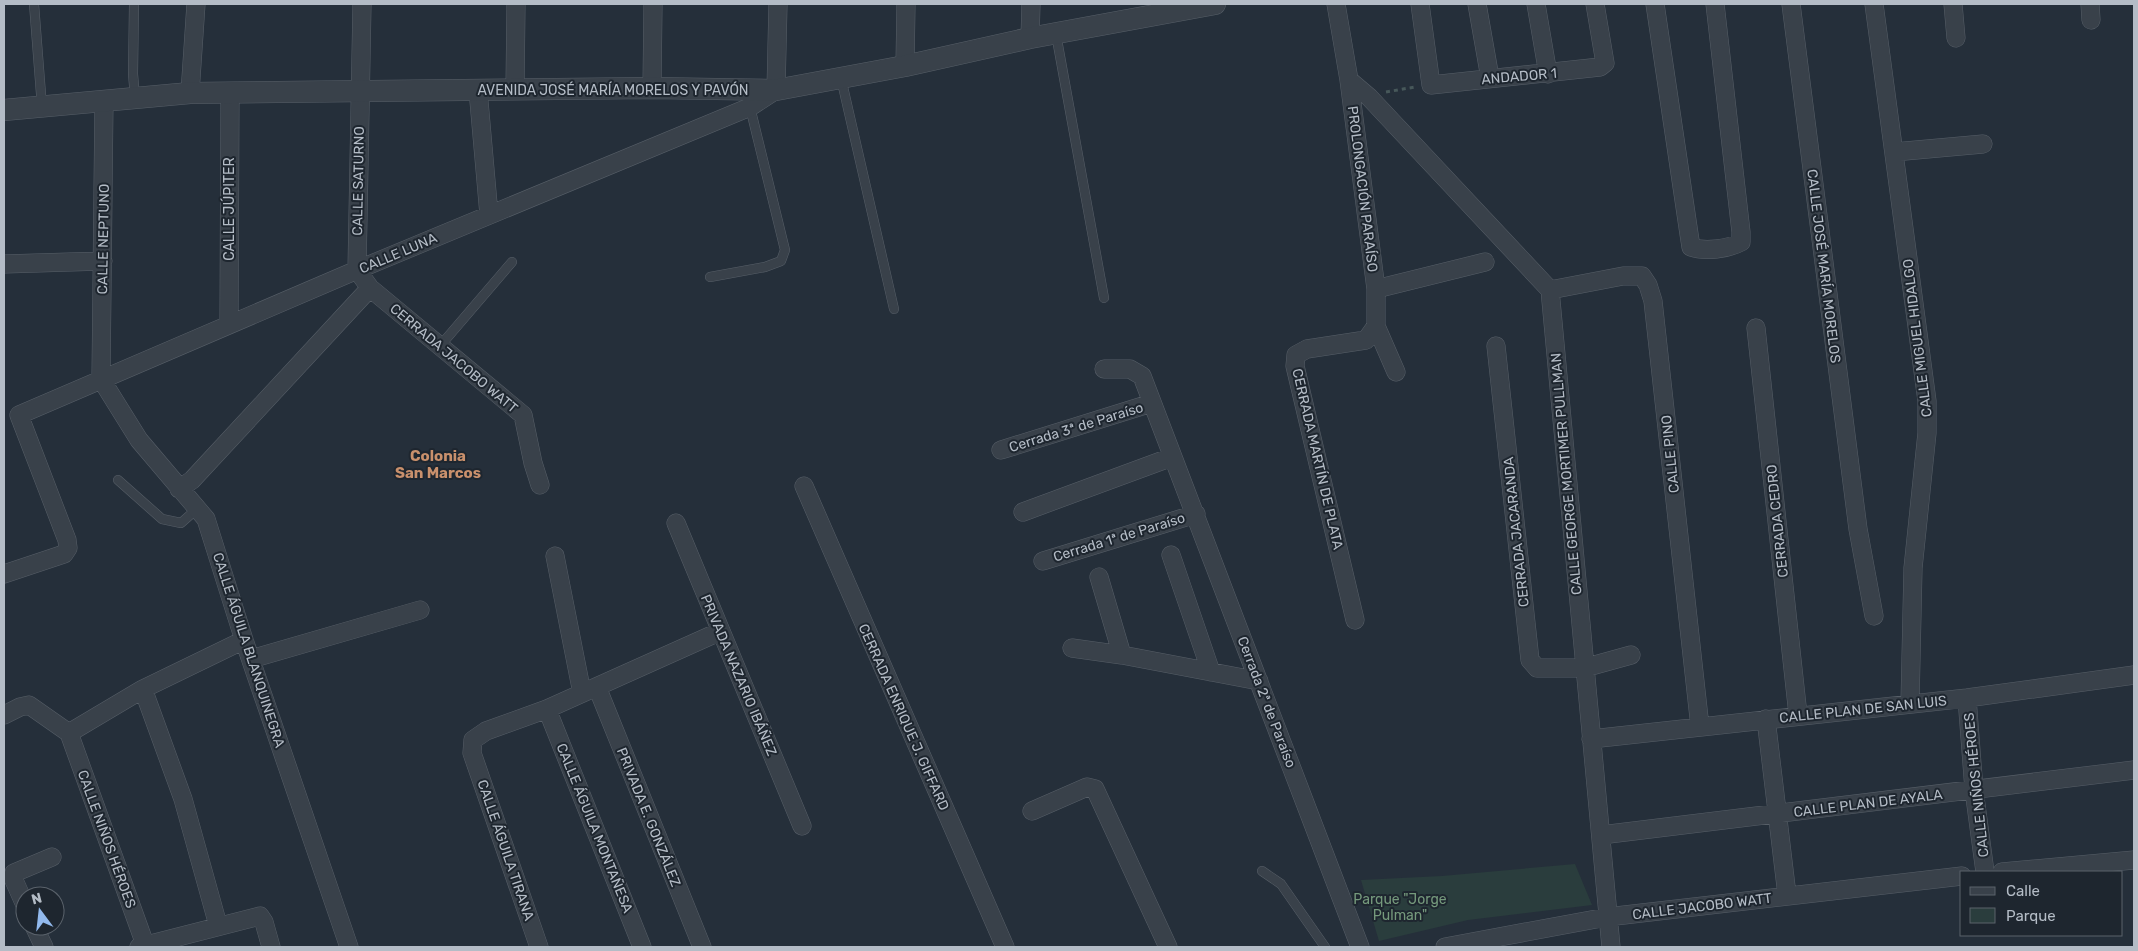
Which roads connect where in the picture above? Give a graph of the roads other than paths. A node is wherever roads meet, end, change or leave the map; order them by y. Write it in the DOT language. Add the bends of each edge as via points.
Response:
graph roads {
  1 [pos="34,4"];
  2 [pos="134,4"];
  3 [pos="196,4"];
  4 [pos="362,4"];
  5 [pos="516,4"];
  6 [pos="653,4"];
  7 [pos="778,4"];
  8 [pos="906,4"];
  9 [pos="1031,4"];
  10 [pos="1215,4"];
  11 [pos="1336,4"];
  12 [pos="1420,4"];
  13 [pos="1477,4"];
  14 [pos="1536,4"];
  15 [pos="1595,4"];
  16 [pos="1655,4"];
  17 [pos="1716,4"];
  18 [pos="1791,4"];
  19 [pos="1874,4"];
  20 [pos="1953,4"];
  21 [pos="1056,34"];
  22 [pos="1030,38"];
  23 [pos="1956,38"];
  24 [pos="905,66"];
  25 [pos="1548,74"];
  26 [pos="841,78"];
  27 [pos="1490,78"];
  28 [pos="1349,80"];
  29 [pos="652,88"];
  30 [pos="515,89"];
  31 [pos="478,90"];
  32 [pos="776,90"];
  33 [pos="360,92"];
  34 [pos="190,93"];
  35 [pos="230,93"];
  36 [pos="136,97"];
  37 [pos="104,100"];
  38 [pos="42,107"];
  39 [pos="750,107"];
  40 [pos="4,110"];
  41 [pos="1983,144"];
  42 [pos="1894,152"];
  43 [pos="489,214"];
  44 [pos="103,260"];
  45 [pos="512,262"];
  46 [pos="1485,262"];
  47 [pos="4,264"];
  48 [pos="357,270"];
  49 [pos="710,277"];
  50 [pos="370,288"];
  51 [pos="1376,289"];
  52 [pos="1550,290"];
  53 [pos="1104,298"];
  54 [pos="894,309"];
  55 [pos="229,324"];
  56 [pos="1376,326"];
  57 [pos="1756,328"];
  58 [pos="440,346"];
  59 [pos="1496,346"];
  60 [pos="1104,369"];
  61 [pos="1396,372"];
  62 [pos="102,379"];
  63 [pos="1152,403"];
  64 [pos="11,413"];
  65 [pos="1001,450"];
  66 [pos="1172,458"];
  67 [pos="118,480"];
  68 [pos="540,485"];
  69 [pos="804,486"];
  70 [pos="179,489"];
  71 [pos="198,508"];
  72 [pos="1023,512"];
  73 [pos="1196,514"];
  74 [pos="676,523"];
  75 [pos="1171,555"];
  76 [pos="555,556"];
  77 [pos="1043,561"];
  78 [pos="4,574"];
  79 [pos="1099,577"];
  80 [pos="420,610"];
  81 [pos="1874,616"];
  82 [pos="1355,620"];
  83 [pos="721,631"];
  84 [pos="244,640"];
  85 [pos="1072,648"];
  86 [pos="1122,654"];
  87 [pos="1631,655"];
  88 [pos="251,659"];
  89 [pos="1584,668"];
  90 [pos="1211,672"];
  91 [pos="2134,675"];
  92 [pos="1259,681"];
  93 [pos="144,689"];
  94 [pos="589,690"];
  95 [pos="1967,698"];
  96 [pos="1910,704"];
  97 [pos="547,709"];
  98 [pos="4,715"];
  99 [pos="1798,715"];
  100 [pos="1766,719"];
  101 [pos="1700,726"];
  102 [pos="68,732"];
  103 [pos="1591,739"];
  104 [pos="2134,770"];
  105 [pos="1974,790"];
  106 [pos="1032,811"];
  107 [pos="1777,814"];
  108 [pos="802,826"];
  109 [pos="1601,835"];
  110 [pos="52,857"];
  111 [pos="2134,860"];
  112 [pos="1262,871"];
  113 [pos="1986,871"];
  114 [pos="2013,871"];
  115 [pos="1960,876"];
  116 [pos="17,886"];
  117 [pos="1787,895"];
  118 [pos="1607,917"];
  119 [pos="218,926"];
  120 [pos="1478,944"];
  121 [pos="144,947"];
  122 [pos="271,947"];
  123 [pos="349,947"];
  124 [pos="539,947"];
  125 [pos="642,947"];
  126 [pos="702,947"];
  127 [pos="1005,947"];
  128 [pos="1168,947"];
  129 [pos="1325,947"];
  130 [pos="1360,947"];
  131 [pos="1445,947"];
  132 [pos="1611,947"];
  1 -- 38 [label="lane"];
  2 -- 36 [label="lane" via="133,74"];
  3 -- 34 [label="street"];
  4 -- 33 [label="street, CALLE SATURNO"];
  5 -- 30 [label="street"];
  6 -- 29 [label="street"];
  7 -- 32 [label="street"];
  8 -- 24 [label="street"];
  9 -- 22 [label="street"];
  10 -- 21 [label="street, AVENIDA JOSÉ MARÍA MORELOS Y PAVÓN"];
  11 -- 28 [label="street, PROLONGACIÓN PARAÍSO"];
  12 -- 27 [label="street, ANDADOR 1" via="1431,85"];
  13 -- 27 [label="street"];
  14 -- 25 [label="street"];
  15 -- 25 [label="street, ANDADOR 1" via="1605,63 1600,67"];
  16 -- 17 [label="street" via="1691,247 1699,250 1733,246 1740,242 1741,232"];
  18 -- 81 [label="street, CALLE JOSÉ MARÍA MORELOS" via="1858,529"];
  19 -- 42 [label="street, CALLE MIGUEL HIDALGO"];
  20 -- 23 [label="street"];
  21 -- 22 [label="street, AVENIDA JOSÉ MARÍA MORELOS Y PAVÓN"];
  21 -- 53 [label="lane"];
  22 -- 24 [label="street, AVENIDA JOSÉ MARÍA MORELOS Y PAVÓN"];
  24 -- 26 [label="street, AVENIDA JOSÉ MARÍA MORELOS Y PAVÓN"];
  25 -- 27 [label="street, ANDADOR 1"];
  26 -- 32 [label="street, AVENIDA JOSÉ MARÍA MORELOS Y PAVÓN"];
  26 -- 54 [label="lane"];
  28 -- 51 [label="street, PROLONGACIÓN PARAÍSO"];
  28 -- 52 [label="street" via="1369,97"];
  29 -- 30 [label="street, AVENIDA JOSÉ MARÍA MORELOS Y PAVÓN"];
  29 -- 32 [label="street, AVENIDA JOSÉ MARÍA MORELOS Y PAVÓN"];
  30 -- 31 [label="street, AVENIDA JOSÉ MARÍA MORELOS Y PAVÓN"];
  31 -- 33 [label="street, AVENIDA JOSÉ MARÍA MORELOS Y PAVÓN"];
  31 -- 43 [label="street"];
  32 -- 39 [label="street, CALLE LUNA"];
  33 -- 35 [label="street, AVENIDA JOSÉ MARÍA MORELOS Y PAVÓN"];
  33 -- 48 [label="street, CALLE SATURNO"];
  34 -- 35 [label="street, AVENIDA JOSÉ MARÍA MORELOS Y PAVÓN"];
  34 -- 36 [label="street, AVENIDA JOSÉ MARÍA MORELOS Y PAVÓN"];
  35 -- 55 [label="street, CALLE JÚPITER"];
  36 -- 37 [label="street, AVENIDA JOSÉ MARÍA MORELOS Y PAVÓN"];
  37 -- 38 [label="street, AVENIDA JOSÉ MARÍA MORELOS Y PAVÓN"];
  37 -- 44 [label="street, CALLE NEPTUNO"];
  38 -- 40 [label="street, AVENIDA JOSÉ MARÍA MORELOS Y PAVÓN"];
  39 -- 43 [label="street, CALLE LUNA"];
  39 -- 49 [label="lane" via="785,250 781,261 765,267"];
  41 -- 42 [label="street"];
  42 -- 96 [label="street, CALLE MIGUEL HIDALGO" via="1927,402 1927,433 1914,559"];
  43 -- 48 [label="street, CALLE LUNA"];
  44 -- 47 [label="street"];
  44 -- 62 [label="street, CALLE NEPTUNO"];
  45 -- 58 [label="lane"];
  46 -- 51 [label="street"];
  48 -- 50 [label="street, CERRADA JACOBO WATT"];
  48 -- 55 [label="street, CALLE LUNA"];
  50 -- 58 [label="street, CERRADA JACOBO WATT"];
  50 -- 70 [label="street" via="192,480"];
  51 -- 56 [label="street, PROLONGACIÓN PARAÍSO"];
  52 -- 89 [label="street, CALLE GEORGE MORTIMER PULLMAN"];
  52 -- 101 [label="street, CALLE PINO" via="1623,276 1642,276 1648,285 1653,301"];
  55 -- 62 [label="street, CALLE LUNA"];
  56 -- 61 [label="street, PROLONGACIÓN PARAÍSO"];
  56 -- 82 [label="street, CERRADA MARTÍN DE PLATA" via="1366,340 1307,349 1296,356 1295,366"];
  57 -- 99 [label="street, CERRADA CEDRO"];
  58 -- 68 [label="street, CERRADA JACOBO WATT" via="523,415"];
  59 -- 89 [label="street, CERRADA JACARANDA" via="1530,660 1537,668"];
  60 -- 63 [label="street, Cerrada 2ª de Paraíso" via="1130,369 1142,376"];
  62 -- 64 [label="street, CALLE LUNA"];
  62 -- 70 [label="street, CALLE ÁGUILA BLANQUINEGRA" via="139,440"];
  63 -- 65 [label="street, Cerrada 3ª de Paraíso"];
  63 -- 66 [label="street, Cerrada 2ª de Paraíso"];
  64 -- 78 [label="street" via="68,548 64,554"];
  66 -- 72 [label="street"];
  66 -- 73 [label="street, Cerrada 2ª de Paraíso"];
  67 -- 71 [label="lane" via="162,519 181,523"];
  69 -- 127 [label="street, CERRADA ENRIQUE J. GIFFARD"];
  70 -- 71 [label="street, CALLE ÁGUILA BLANQUINEGRA"];
  71 -- 84 [label="street, CALLE ÁGUILA BLANQUINEGRA" via="206,519"];
  73 -- 77 [label="street, Cerrada 1ª de Paraíso"];
  73 -- 92 [label="street, Cerrada 2ª de Paraíso"];
  74 -- 83 [label="street, PRIVADA NAZARIO IBÁÑEZ"];
  75 -- 90 [label="street"];
  76 -- 94 [label="street, PRIVADA E. GONZÁLEZ"];
  79 -- 86 [label="street"];
  80 -- 88 [label="street"];
  83 -- 94 [label="street"];
  83 -- 108 [label="street, PRIVADA NAZARIO IBÁÑEZ"];
  84 -- 88 [label="street, CALLE ÁGUILA BLANQUINEGRA"];
  84 -- 93 [label="street"];
  85 -- 86 [label="street"];
  86 -- 90 [label="street"];
  87 -- 89 [label="street, CERRADA JACARANDA"];
  88 -- 123 [label="street, CALLE ÁGUILA BLANQUINEGRA"];
  89 -- 103 [label="street, CALLE GEORGE MORTIMER PULLMAN"];
  90 -- 92 [label="street"];
  91 -- 95 [label="street, CALLE PLAN DE SAN LUIS"];
  92 -- 130 [label="street, Cerrada 2ª de Paraíso"];
  93 -- 102 [label="street"];
  93 -- 119 [label="street" via="183,800"];
  94 -- 97 [label="street"];
  94 -- 126 [label="street, PRIVADA E. GONZÁLEZ"];
  95 -- 96 [label="street, CALLE PLAN DE SAN LUIS"];
  95 -- 105 [label="street, CALLE NIÑOS HÉROES"];
  96 -- 99 [label="street, CALLE PLAN DE SAN LUIS"];
  97 -- 124 [label="street, CALLE ÁGUILA TIRANA" via="486,730 473,740 472,753"];
  97 -- 125 [label="street, CALLE ÁGUILA MONTAÑESA"];
  98 -- 102 [label="street" via="29,705"];
  99 -- 100 [label="street, CALLE PLAN DE SAN LUIS"];
  100 -- 101 [label="street, CALLE PLAN DE SAN LUIS"];
  100 -- 107 [label="street"];
  101 -- 103 [label="street, CALLE PLAN DE SAN LUIS"];
  102 -- 121 [label="street, CALLE NIÑOS HÉROES"];
  103 -- 109 [label="street, CALLE GEORGE MORTIMER PULLMAN"];
  104 -- 105 [label="street, CALLE PLAN DE AYALA"];
  105 -- 107 [label="street, CALLE PLAN DE AYALA"];
  105 -- 113 [label="street, CALLE NIÑOS HÉROES"];
  106 -- 128 [label="street" via="1087,787 1095,789"];
  107 -- 109 [label="street, CALLE PLAN DE AYALA"];
  107 -- 117 [label="street"];
  109 -- 118 [label="street, CALLE GEORGE MORTIMER PULLMAN"];
  110 -- 116 [label="street" via="14,873"];
  111 -- 114 [label="street"];
  112 -- 129 [label="lane" via="1282,884"];
  115 -- 117 [label="street, CALLE JACOBO WATT"];
  117 -- 118 [label="street, CALLE JACOBO WATT"];
  118 -- 120 [label="street, CALLE JACOBO WATT"];
  118 -- 132 [label="street, CALLE GEORGE MORTIMER PULLMAN"];
  119 -- 121 [label="street"];
  119 -- 122 [label="street" via="260,916"];
  120 -- 131 [label="street, CALLE JACOBO WATT"];
}
